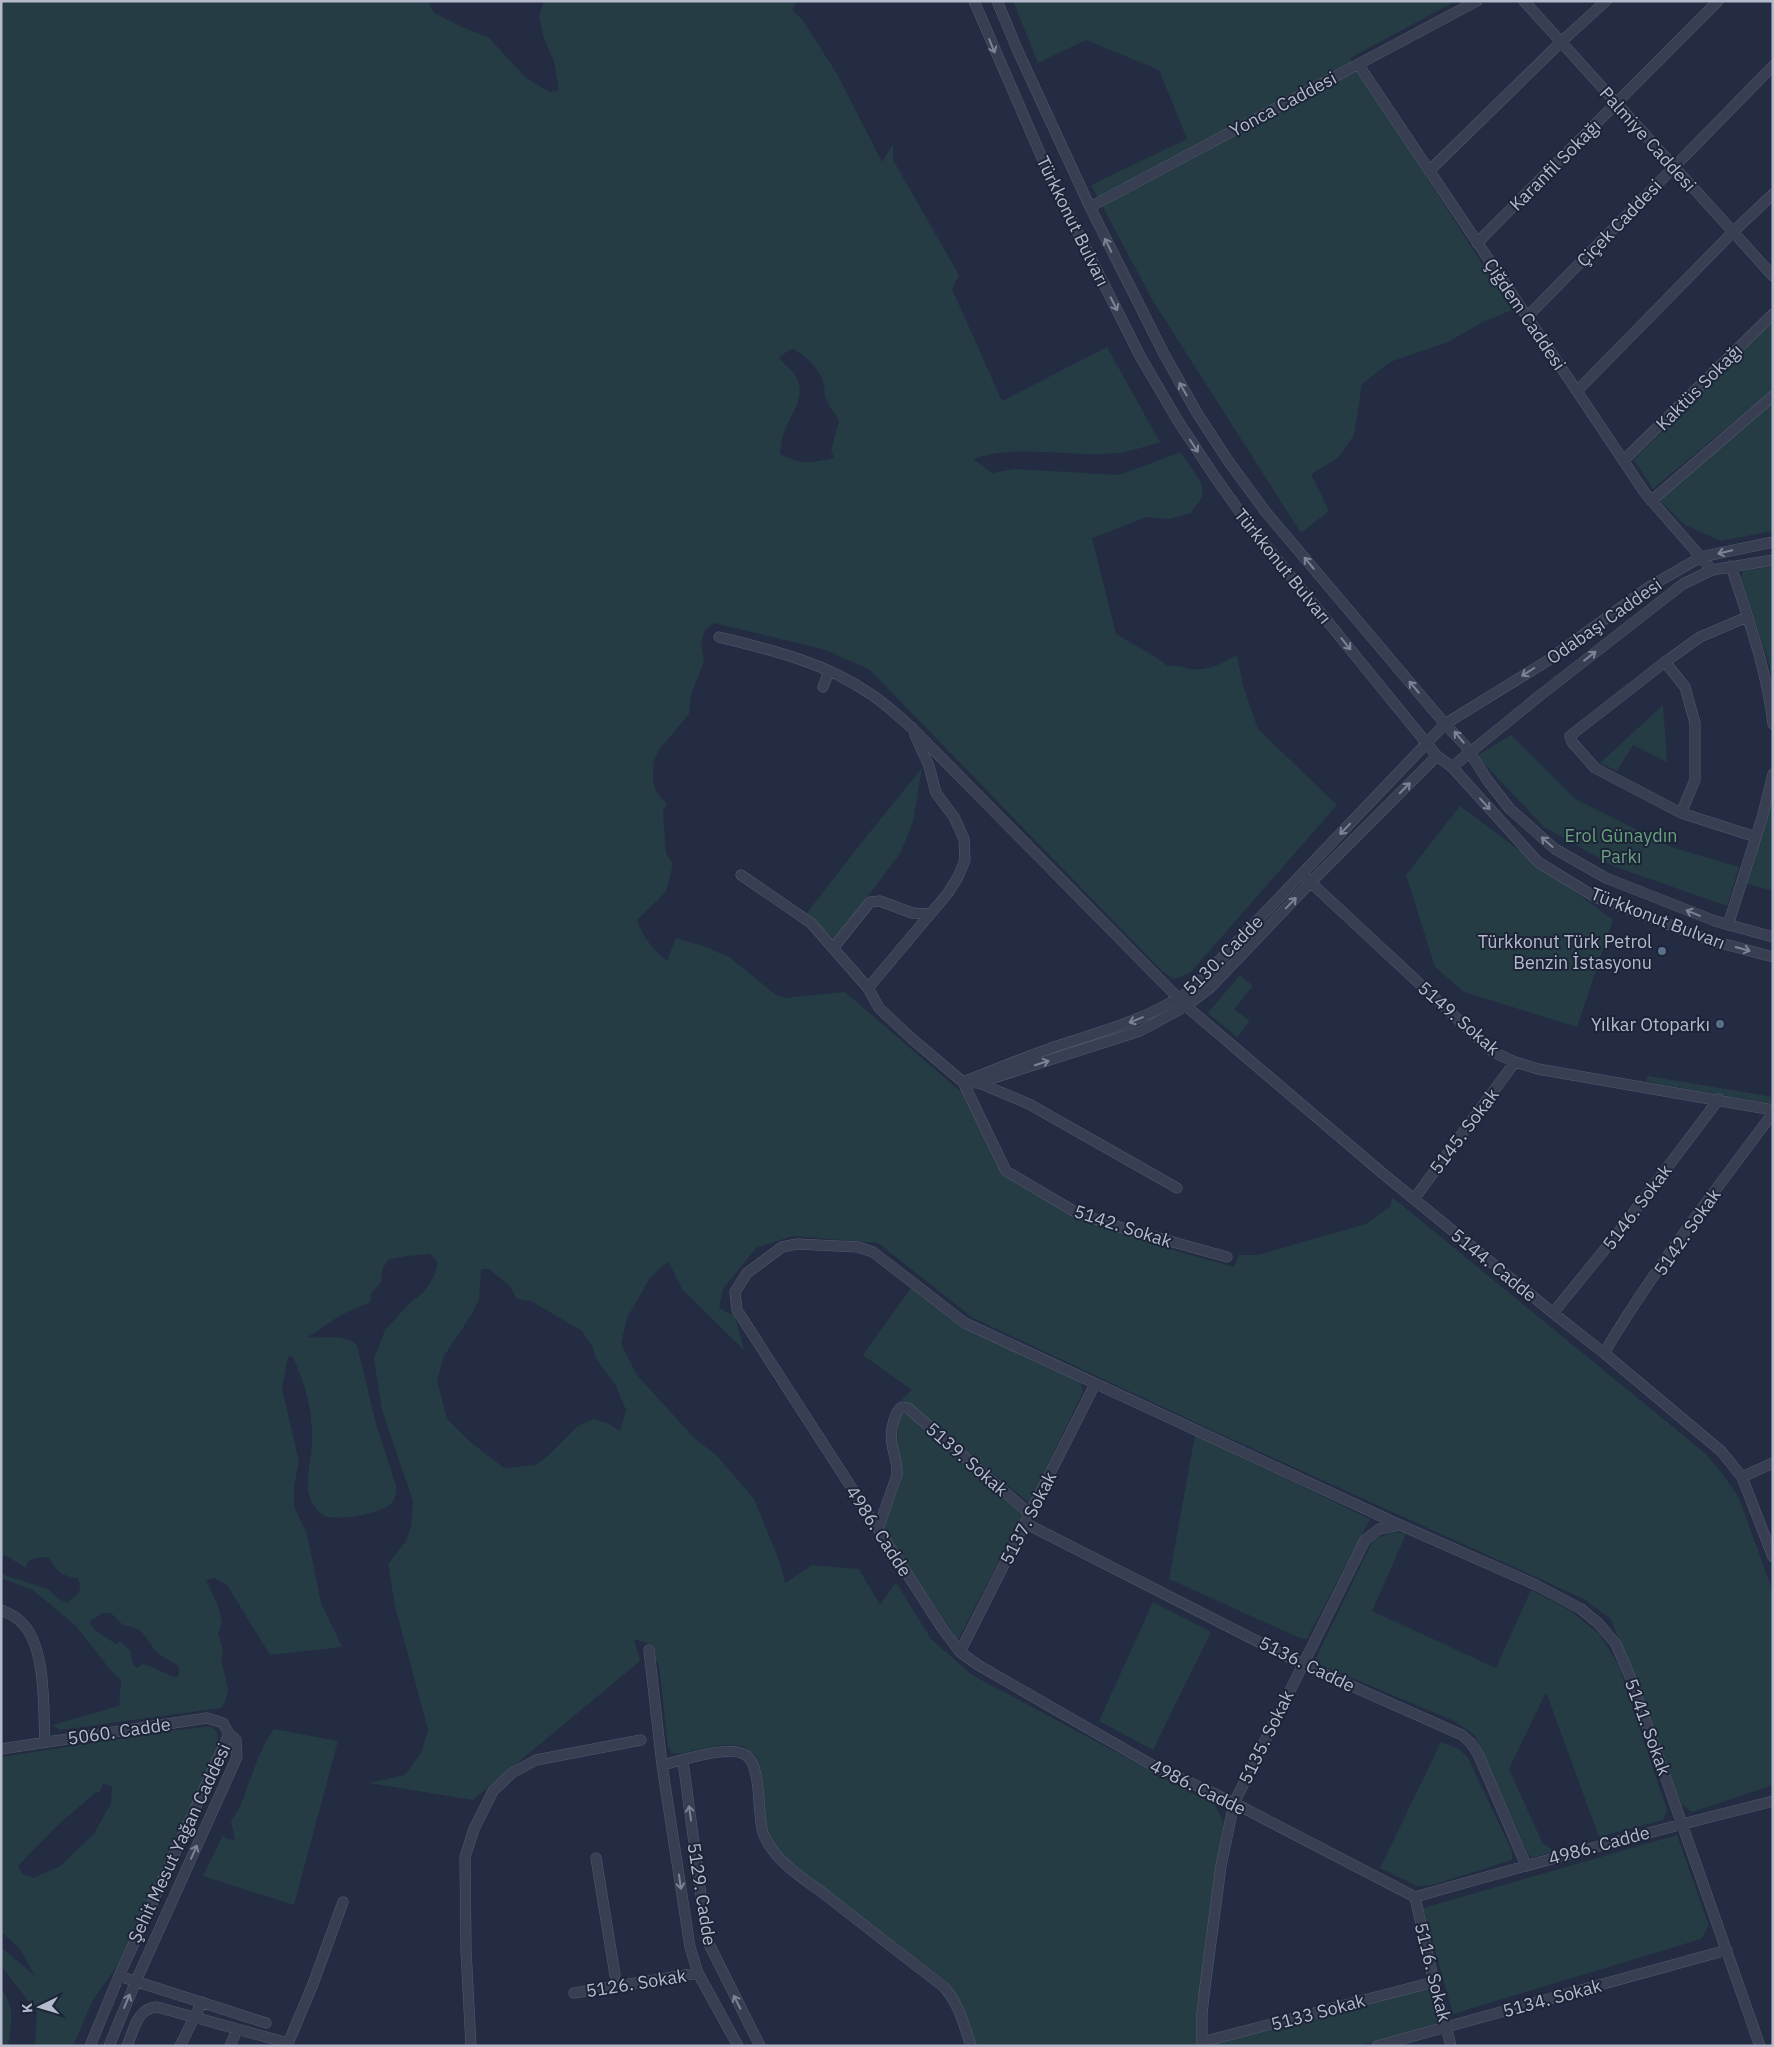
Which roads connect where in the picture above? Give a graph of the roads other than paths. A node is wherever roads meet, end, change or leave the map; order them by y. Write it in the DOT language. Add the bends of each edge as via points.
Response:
graph roads {
  1 [pos="974,1"];
  2 [pos="997,1"];
  3 [pos="1477,1"];
  4 [pos="1524,1"];
  5 [pos="1606,1"];
  6 [pos="1718,1"];
  7 [pos="1561,42"];
  8 [pos="1358,64"];
  9 [pos="1773,66"];
  10 [pos="1616,104"];
  11 [pos="1673,167"];
  12 [pos="1429,171"];
  13 [pos="1773,194"];
  14 [pos="1090,207"];
  15 [pos="1732,233"];
  16 [pos="1477,243"];
  17 [pos="1773,276"];
  18 [pos="1773,314"];
  19 [pos="1528,317"];
  20 [pos="1577,391"];
  21 [pos="1773,396"];
  22 [pos="1624,460"];
  23 [pos="1652,501"];
  24 [pos="1773,542"];
  25 [pos="1701,557"];
  26 [pos="1773,560"];
  27 [pos="1732,566"];
  28 [pos="1712,570"];
  29 [pos="1747,616"];
  30 [pos="719,637"];
  31 [pos="1665,662"];
  32 [pos="829,671"];
  33 [pos="823,687"];
  34 [pos="1445,724"];
  35 [pos="1773,724"];
  36 [pos="913,729"];
  37 [pos="1428,743"];
  38 [pos="1470,753"];
  39 [pos="1437,756"];
  40 [pos="1452,768"];
  41 [pos="1773,774"];
  42 [pos="1681,813"];
  43 [pos="1756,837"];
  44 [pos="1301,874"];
  45 [pos="741,875"];
  46 [pos="1311,882"];
  47 [pos="930,914"];
  48 [pos="1728,925"];
  49 [pos="1773,937"];
  50 [pos="834,947"];
  51 [pos="1773,957"];
  52 [pos="868,988"];
  53 [pos="1179,998"];
  54 [pos="1186,1006"];
  55 [pos="1515,1062"];
  56 [pos="963,1082"];
  57 [pos="979,1083"];
  58 [pos="1719,1099"];
  59 [pos="1773,1112"];
  60 [pos="1177,1188"];
  61 [pos="1414,1199"];
  62 [pos="1227,1257"];
  63 [pos="1553,1313"];
  64 [pos="1604,1353"];
  65 [pos="1095,1384"];
  66 [pos="1773,1463"];
  67 [pos="1742,1477"];
  68 [pos="1028,1518"];
  69 [pos="1400,1525"];
  70 [pos="878,1529"];
  71 [pos="1773,1557"];
  72 [pos="1,1610"];
  73 [pos="649,1650"];
  74 [pos="960,1652"];
  75 [pos="1302,1664"];
  76 [pos="229,1734"];
  77 [pos="641,1740"];
  78 [pos="45,1742"];
  79 [pos="1,1749"];
  80 [pos="682,1760"];
  81 [pos="662,1765"];
  82 [pos="1773,1801"];
  83 [pos="1234,1803"];
  84 [pos="1683,1823"];
  85 [pos="596,1858"];
  86 [pos="1526,1865"];
  87 [pos="1415,1897"];
  88 [pos="343,1902"];
  89 [pos="1727,1950"];
  90 [pos="698,1973"];
  91 [pos="615,1975"];
  92 [pos="119,1976"];
  93 [pos="136,1981"];
  94 [pos="1434,1982"];
  95 [pos="574,1993"];
  96 [pos="202,2002"];
  97 [pos="193,2017"];
  98 [pos="266,2023"];
  99 [pos="1446,2027"];
  100 [pos="237,2030"];
  101 [pos="288,2044"];
  102 [pos="1202,2044"];
  103 [pos="90,2046"];
  104 [pos="109,2046"];
  105 [pos="127,2046"];
  106 [pos="180,2046"];
  107 [pos="230,2046"];
  108 [pos="470,2046"];
  109 [pos="738,2046"];
  110 [pos="760,2046"];
  111 [pos="971,2046"];
  112 [pos="1377,2046"];
  113 [pos="1451,2046"];
  114 [pos="1760,2046"];
  1 -- 37 [label="street, Türkkonut Bulvarı, one-way" via="1052,181 1136,348 1178,421 1250,526"];
  2 -- 14 [label="street, Türkkonut Bulvarı"];
  3 -- 8 [label="street, Yonca Caddesi"];
  4 -- 7 [label="street, Palmiye Caddesi"];
  5 -- 7 [label="street"];
  6 -- 10 [label="street, Karanfil Sokağı"];
  7 -- 10 [label="street, Palmiye Caddesi"];
  7 -- 12 [label="street"];
  8 -- 12 [label="street, Çiğdem Caddesi"];
  8 -- 14 [label="street, Yonca Caddesi"];
  9 -- 11 [label="street, Çiçek Caddesi"];
  10 -- 11 [label="street, Palmiye Caddesi"];
  10 -- 16 [label="street, Karanfil Sokağı"];
  11 -- 15 [label="street, Palmiye Caddesi"];
  11 -- 19 [label="street, Çiçek Caddesi"];
  12 -- 16 [label="street, Çiğdem Caddesi"];
  13 -- 15 [label="street"];
  34 -- 14 [label="street, Türkkonut Bulvarı, one-way" via="1265,511 1229,462 1164,354"];
  15 -- 17 [label="street, Palmiye Caddesi"];
  15 -- 20 [label="street"];
  16 -- 19 [label="street, Çiğdem Caddesi"];
  18 -- 22 [label="street, Kaktüs Sokağı"];
  19 -- 20 [label="street, Çiğdem Caddesi"];
  20 -- 22 [label="street, Çiğdem Caddesi"];
  21 -- 23 [label="street"];
  22 -- 23 [label="street, Çiğdem Caddesi"];
  23 -- 25 [label="street, Çiğdem Caddesi"];
  24 -- 25 [label="street, Odabaşı Caddesi, one-way"];
  25 -- 28 [label="street, Çiğdem Caddesi"];
  25 -- 34 [label="street, Odabaşı Caddesi, one-way" via="1648,587 1547,661"];
  26 -- 27 [label="street, Odabaşı Caddesi"];
  27 -- 28 [label="street, Odabaşı Caddesi"];
  27 -- 29 [label="street"];
  38 -- 28 [label="street, Odabaşı Caddesi, one-way" via="1682,584"];
  29 -- 31 [label="street" via="1700,637"];
  29 -- 35 [label="street"];
  30 -- 32 [label="street, 5144. Cadde" via="788,654"];
  31 -- 42 [label="street" via="1685,687 1696,723 1695,780"];
  31 -- 42 [label="street" via="1570,736 1595,768"];
  32 -- 33 [label="street"];
  32 -- 36 [label="street, 5144. Cadde" via="867,691"];
  34 -- 37 [label="street, Odabaşı Caddesi"];
  38 -- 34 [label="street, Türkkonut Bulvarı, one-way"];
  36 -- 47 [label="street" via="929,766 936,793 954,817 964,839 965,860 958,877"];
  36 -- 53 [label="street, 5144. Cadde"];
  37 -- 39 [label="street, Türkkonut Bulvarı"];
  37 -- 44 [label="street, 5130. Cadde, one-way"];
  38 -- 40 [label="street, Odabaşı Caddesi"];
  48 -- 38 [label="street, Türkkonut Bulvarı, one-way" via="1606,878 1555,849 1510,809"];
  39 -- 40 [label="street, Türkkonut Bulvarı"];
  46 -- 39 [label="street, 5130. Cadde, one-way"];
  40 -- 51 [label="street, Türkkonut Bulvarı, one-way" via="1538,862 1596,897 1713,940"];
  41 -- 43 [label="street"];
  42 -- 43 [label="street"];
  43 -- 48 [label="street"];
  44 -- 46 [label="street, 5149. Sokak"];
  44 -- 53 [label="street, 5130. Cadde" via="1200,982"];
  45 -- 50 [label="street" via="811,923"];
  54 -- 46 [label="street, 5130. Cadde, one-way" via="1211,986"];
  46 -- 55 [label="street, 5149. Sokak" via="1493,1052"];
  47 -- 50 [label="street" via="912,912 880,900 870,902"];
  47 -- 52 [label="street"];
  48 -- 49 [label="street, Türkkonut Bulvarı"];
  50 -- 52 [label="street"];
  52 -- 56 [label="street" via="879,1008"];
  53 -- 54 [label="street, 5144. Cadde"];
  53 -- 56 [label="street, 5130. Cadde, one-way" via="1132,1022 1062,1044"];
  57 -- 54 [label="street, 5130. Cadde, one-way" via="1140,1031"];
  54 -- 61 [label="street, 5144. Cadde"];
  55 -- 58 [label="street, 5149. Sokak" via="1538,1069"];
  55 -- 61 [label="street, 5145. Sokak"];
  56 -- 57 [label="street"];
  56 -- 62 [label="street, 5142. Sokak" via="1006,1170 1077,1213"];
  57 -- 60 [label="street" via="1029,1104"];
  58 -- 59 [label="street, 5149. Sokak"];
  58 -- 63 [label="street, 5146. Sokak"];
  59 -- 64 [label="street, 5142. Sokak" via="1671,1250"];
  61 -- 63 [label="street, 5144. Cadde"];
  63 -- 64 [label="street, 5144. Cadde"];
  64 -- 67 [label="street, 5144. Cadde" via="1721,1451"];
  65 -- 68 [label="street, 5137. Sokak"];
  65 -- 69 [label="street, 4986. Cadde"];
  65 -- 70 [label="street, 4986. Cadde" via="966,1323 873,1252 850,1246 797,1244 782,1247 747,1273 735,1292 737,1310"];
  66 -- 67 [label="street"];
  67 -- 71 [label="street, 5144. Cadde"];
  68 -- 70 [label="street, 5139. Sokak" via="908,1408 902,1407 897,1411 891,1434 897,1475"];
  68 -- 74 [label="street, 5137. Sokak"];
  68 -- 75 [label="street, 5136. Cadde"];
  69 -- 75 [label="street, 5135. Sokak" via="1379,1529 1365,1540"];
  69 -- 84 [label="street, 5141. Sokak" via="1536,1585 1581,1609 1598,1623 1616,1644 1631,1679"];
  70 -- 74 [label="street, 4986. Cadde"];
  72 -- 78 [label="street" via="21,1621 37,1652 43,1691"];
  73 -- 81 [label="street, 5129. Cadde"];
  74 -- 83 [label="street, 4986. Cadde" via="1121,1748"];
  75 -- 83 [label="street, 5135. Sokak"];
  75 -- 86 [label="street, 5136. Cadde" via="1462,1735 1478,1754"];
  76 -- 78 [label="street, 5060. Cadde" via="223,1722 207,1718"];
  76 -- 92 [label="street, Şehit Mesut Yağan Caddesi"];
  93 -- 76 [label="street, Şehit Mesut Yağan Caddesi, one-way" via="237,1758 236,1740"];
  77 -- 108 [label="street" via="536,1760 512,1773 493,1792 474,1829 465,1857"];
  78 -- 79 [label="street, 5060. Cadde"];
  80 -- 81 [label="street"];
  110 -- 80 [label="street, 5129. Cadde, one-way" via="707,1940"];
  80 -- 111 [label="street" via="725,1751 741,1752 748,1757 753,1765 763,1832 773,1851 801,1877 944,1987 956,2004"];
  81 -- 90 [label="street, 5129. Cadde, one-way" via="690,1947"];
  82 -- 84 [label="street, 4986. Cadde"];
  83 -- 87 [label="street, 4986. Cadde"];
  83 -- 102 [label="street, 5135. Sokak" via="1221,1866 1205,1987"];
  84 -- 86 [label="street, 4986. Cadde"];
  84 -- 89 [label="street, 5141. Sokak"];
  85 -- 91 [label="street"];
  86 -- 87 [label="street, 4986. Cadde"];
  87 -- 94 [label="street, 5116. Sokak"];
  88 -- 101 [label="street"];
  89 -- 99 [label="street, 5134. Sokak"];
  89 -- 114 [label="street, 5141. Sokak"];
  90 -- 95 [label="street, 5126. Sokak"];
  90 -- 109 [label="street, 5129. Cadde"];
  92 -- 93 [label="street"];
  92 -- 103 [label="street, Şehit Mesut Yağan Caddesi"];
  93 -- 96 [label="street"];
  104 -- 93 [label="street, Şehit Mesut Yağan Caddesi, one-way"];
  94 -- 99 [label="street, 5116. Sokak"];
  94 -- 102 [label="street, 5133 Sokak"];
  96 -- 97 [label="street"];
  96 -- 98 [label="street"];
  97 -- 100 [label="street"];
  97 -- 105 [label="street" via="157,2007 146,2009 140,2014"];
  97 -- 106 [label="street"];
  99 -- 112 [label="street, 5134. Sokak"];
  99 -- 113 [label="street, 5116. Sokak"];
  100 -- 101 [label="street"];
  100 -- 107 [label="street"];
}
